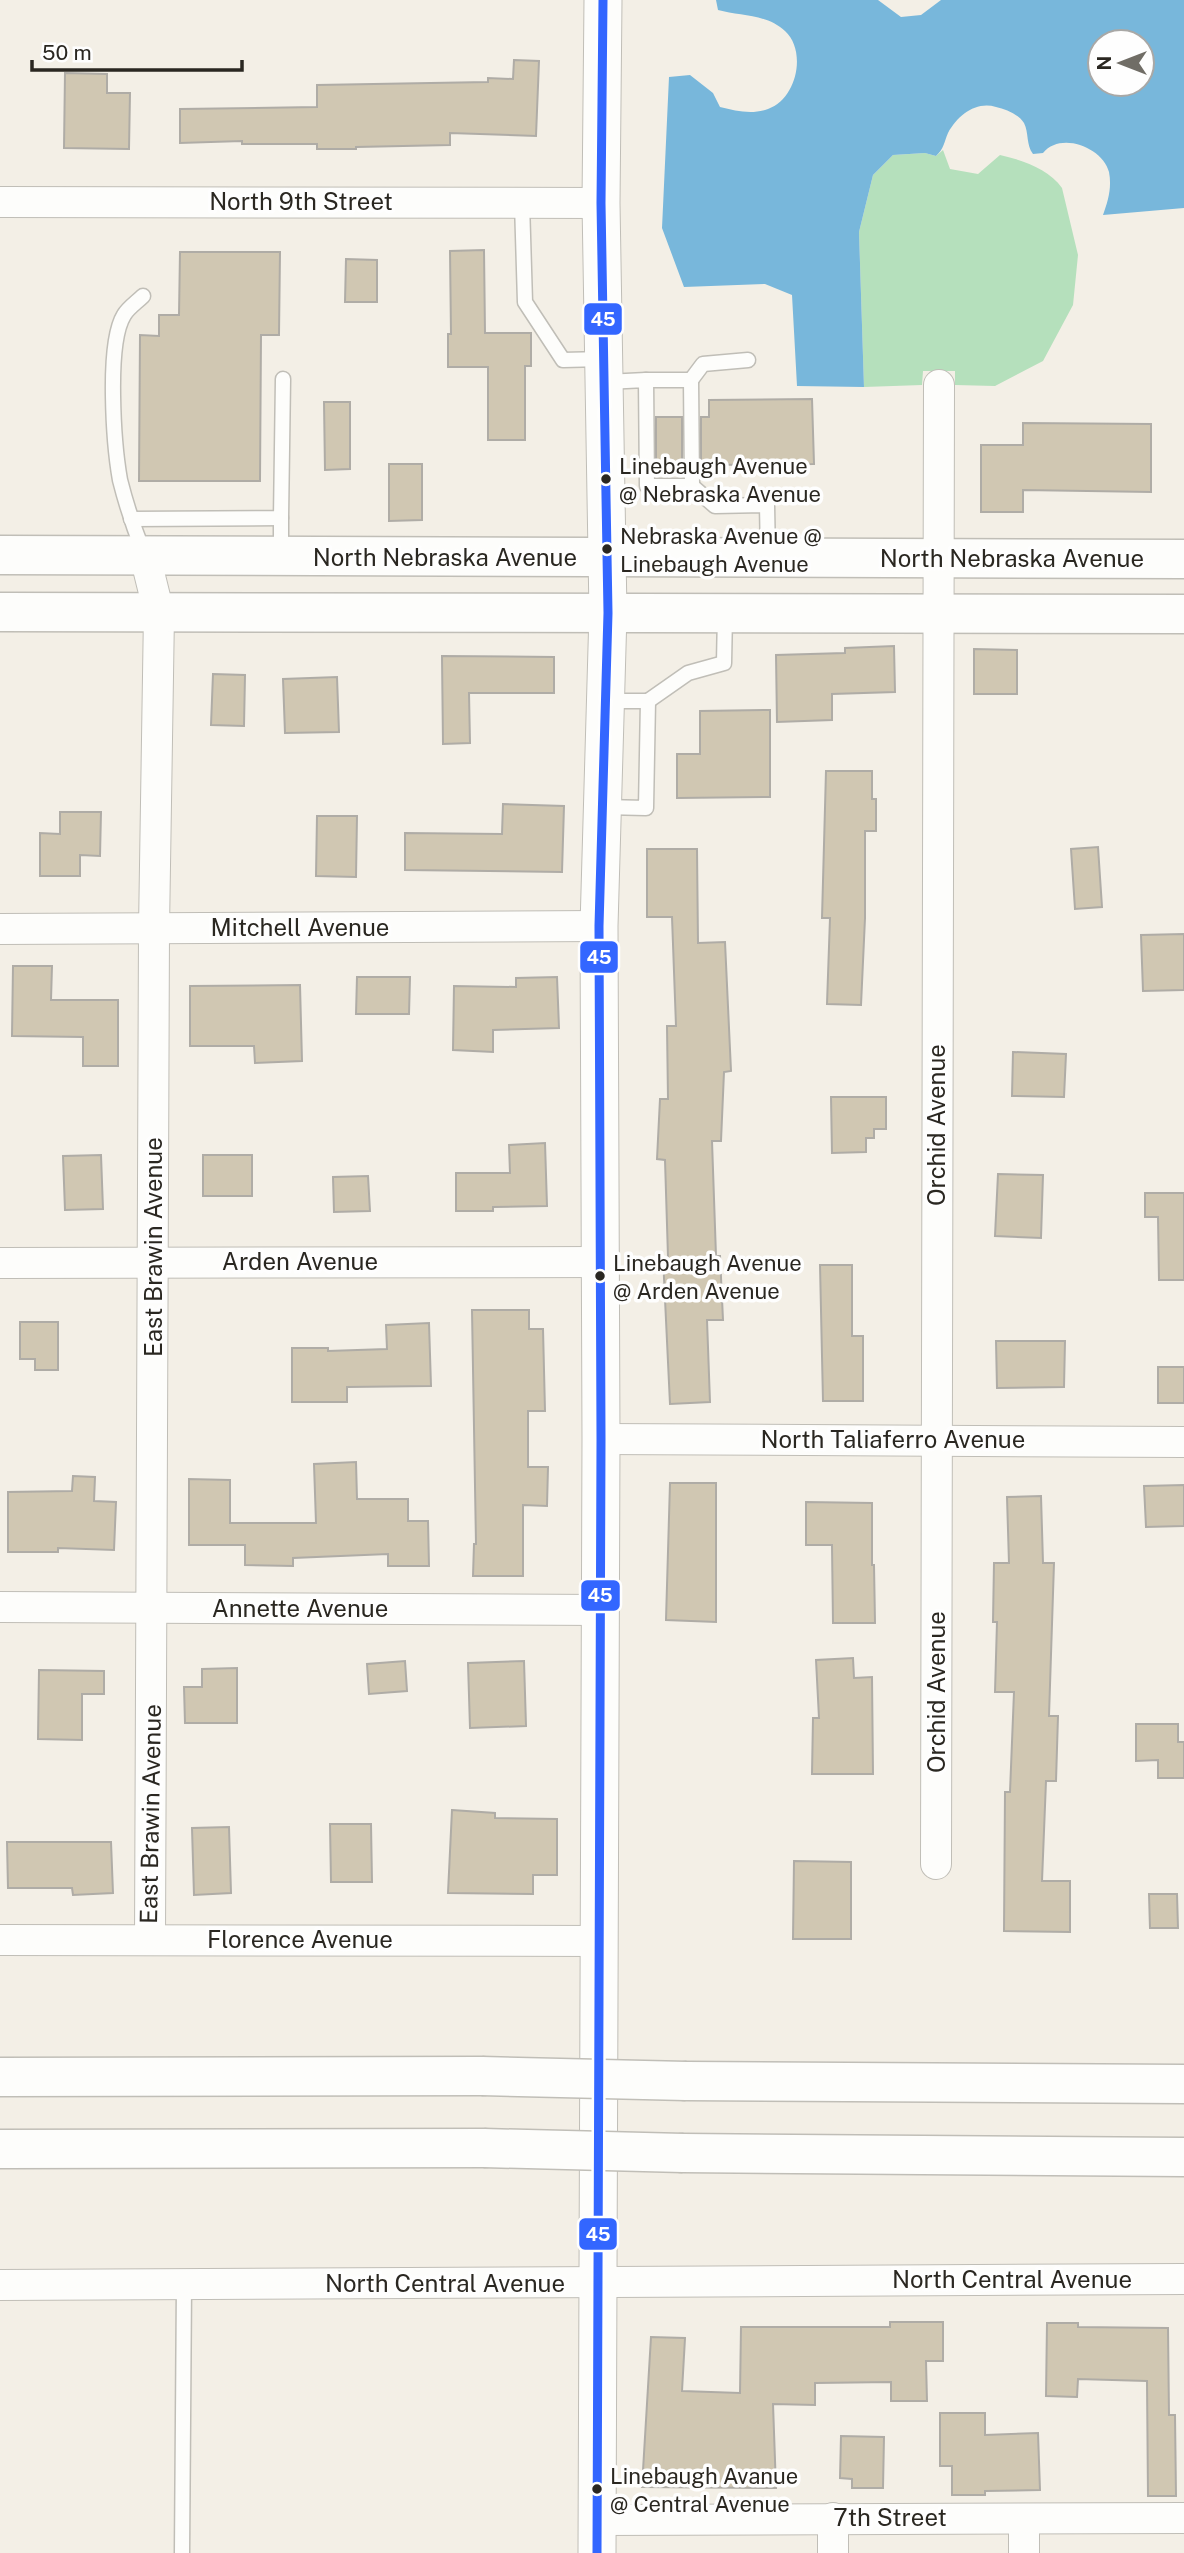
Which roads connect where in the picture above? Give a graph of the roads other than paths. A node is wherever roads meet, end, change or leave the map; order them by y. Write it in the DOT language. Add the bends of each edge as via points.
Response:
graph roads {
  1 [pos="603,0"];
  2 [pos="0,202"];
  3 [pos="522,203"];
  4 [pos="601,203"];
  5 [pos="143,296"];
  6 [pos="748,360"];
  7 [pos="604,371"];
  8 [pos="283,379"];
  9 [pos="646,380"];
  10 [pos="691,380"];
  11 [pos="939,385"];
  12 [pos="692,486"];
  13 [pos="281,518"];
  14 [pos="131,519"];
  15 [pos="0,555"];
  16 [pos="145,556"];
  17 [pos="280,557"];
  18 [pos="608,558"];
  19 [pos="768,558"];
  20 [pos="938,558"];
  21 [pos="1184,559"];
  22 [pos="0,612"];
  23 [pos="159,613"];
  24 [pos="608,613"];
  25 [pos="725,613"];
  26 [pos="938,614"];
  27 [pos="1184,614"];
  28 [pos="605,701"];
  29 [pos="648,701"];
  30 [pos="603,807"];
  31 [pos="599,926"];
  32 [pos="0,929"];
  33 [pos="154,929"];
  34 [pos="153,1262"];
  35 [pos="600,1262"];
  36 [pos="0,1263"];
  37 [pos="601,1439"];
  38 [pos="937,1440"];
  39 [pos="1184,1442"];
  40 [pos="0,1608"];
  41 [pos="153,1608"];
  42 [pos="600,1610"];
  43 [pos="936,1864"];
  44 [pos="0,1940"];
  45 [pos="150,1940"];
  46 [pos="599,1941"];
  47 [pos="0,2077"];
  48 [pos="1184,2084"];
  49 [pos="0,2149"];
  50 [pos="1184,2157"];
  51 [pos="1184,2278"];
  52 [pos="597,2283"];
  53 [pos="184,2284"];
  54 [pos="0,2285"];
  55 [pos="833,2518"];
  56 [pos="1184,2518"];
  57 [pos="1024,2519"];
  58 [pos="597,2536"];
  59 [pos="182,2553"];
  60 [pos="833,2553"];
  61 [pos="1024,2553"];
  1 -- 4 [label="street"];
  2 -- 3 [label="street, North 9th Street"];
  3 -- 4 [label="street, North 9th Street"];
  3 -- 7 [label="lane" via="525,302 563,360"];
  4 -- 7 [label="street"];
  5 -- 14 [label="lane" via="124,315 114,348 116,439"];
  6 -- 10 [label="lane" via="703,364"];
  7 -- 9 [label="lane"];
  7 -- 18 [label="street"];
  8 -- 13 [label="lane"];
  9 -- 10 [label="lane"];
  9 -- 12 [label="lane" via="647,486"];
  10 -- 12 [label="lane"];
  11 -- 20 [label="street, Orchid Avenue"];
  12 -- 19 [label="lane" via="715,506 767,505"];
  13 -- 14 [label="lane"];
  13 -- 17 [label="lane"];
  14 -- 16 [label="lane"];
  15 -- 16 [label="main road, North Nebraska Avenue"];
  16 -- 17 [label="main road, North Nebraska Avenue"];
  16 -- 23 [label="street, East Brawin Avenue"];
  17 -- 18 [label="main road, North Nebraska Avenue"];
  18 -- 19 [label="main road, North Nebraska Avenue"];
  18 -- 24 [label="street"];
  19 -- 20 [label="main road, North Nebraska Avenue"];
  20 -- 21 [label="main road, North Nebraska Avenue"];
  20 -- 26 [label="street, Orchid Avenue"];
  22 -- 23 [label="main road"];
  23 -- 24 [label="main road"];
  23 -- 33 [label="street, East Brawin Avenue"];
  24 -- 25 [label="main road"];
  24 -- 28 [label="street"];
  25 -- 26 [label="main road"];
  25 -- 29 [label="lane" via="723,663 688,673"];
  26 -- 27 [label="main road"];
  26 -- 38 [label="street, Orchid Avenue"];
  28 -- 29 [label="lane"];
  28 -- 30 [label="street"];
  29 -- 30 [label="lane" via="646,808"];
  30 -- 31 [label="street"];
  31 -- 33 [label="street, Mitchell Avenue"];
  31 -- 35 [label="street"];
  32 -- 33 [label="street, Mitchell Avenue"];
  33 -- 34 [label="street, East Brawin Avenue"];
  34 -- 35 [label="street, Arden Avenue"];
  34 -- 36 [label="street, Arden Avenue"];
  34 -- 41 [label="street, East Brawin Avenue"];
  35 -- 37 [label="street"];
  37 -- 38 [label="street, North Taliaferro Avenue"];
  37 -- 42 [label="street"];
  38 -- 39 [label="street, North Taliaferro Avenue"];
  38 -- 43 [label="street, Orchid Avenue"];
  40 -- 41 [label="street, Annette Avenue"];
  41 -- 42 [label="street, Annette Avenue"];
  41 -- 45 [label="street, East Brawin Avenue"];
  42 -- 46 [label="street"];
  44 -- 45 [label="street, Florence Avenue"];
  45 -- 46 [label="street, Florence Avenue"];
  46 -- 52 [label="street"];
  47 -- 48 [label="main road, bridge" via="482,2076"];
  49 -- 50 [label="main road, bridge" via="484,2148"];
  51 -- 52 [label="street, North Central Avenue"];
  52 -- 53 [label="street, North Central Avenue"];
  52 -- 58 [label="street"];
  53 -- 54 [label="street, North Central Avenue"];
  53 -- 59 [label="lane"];
  55 -- 57 [label="street, 7th Street"];
  55 -- 58 [label="street, 7th Street"];
  55 -- 60 [label="street"];
  56 -- 57 [label="street, 7th Street"];
  57 -- 61 [label="street"];
}
